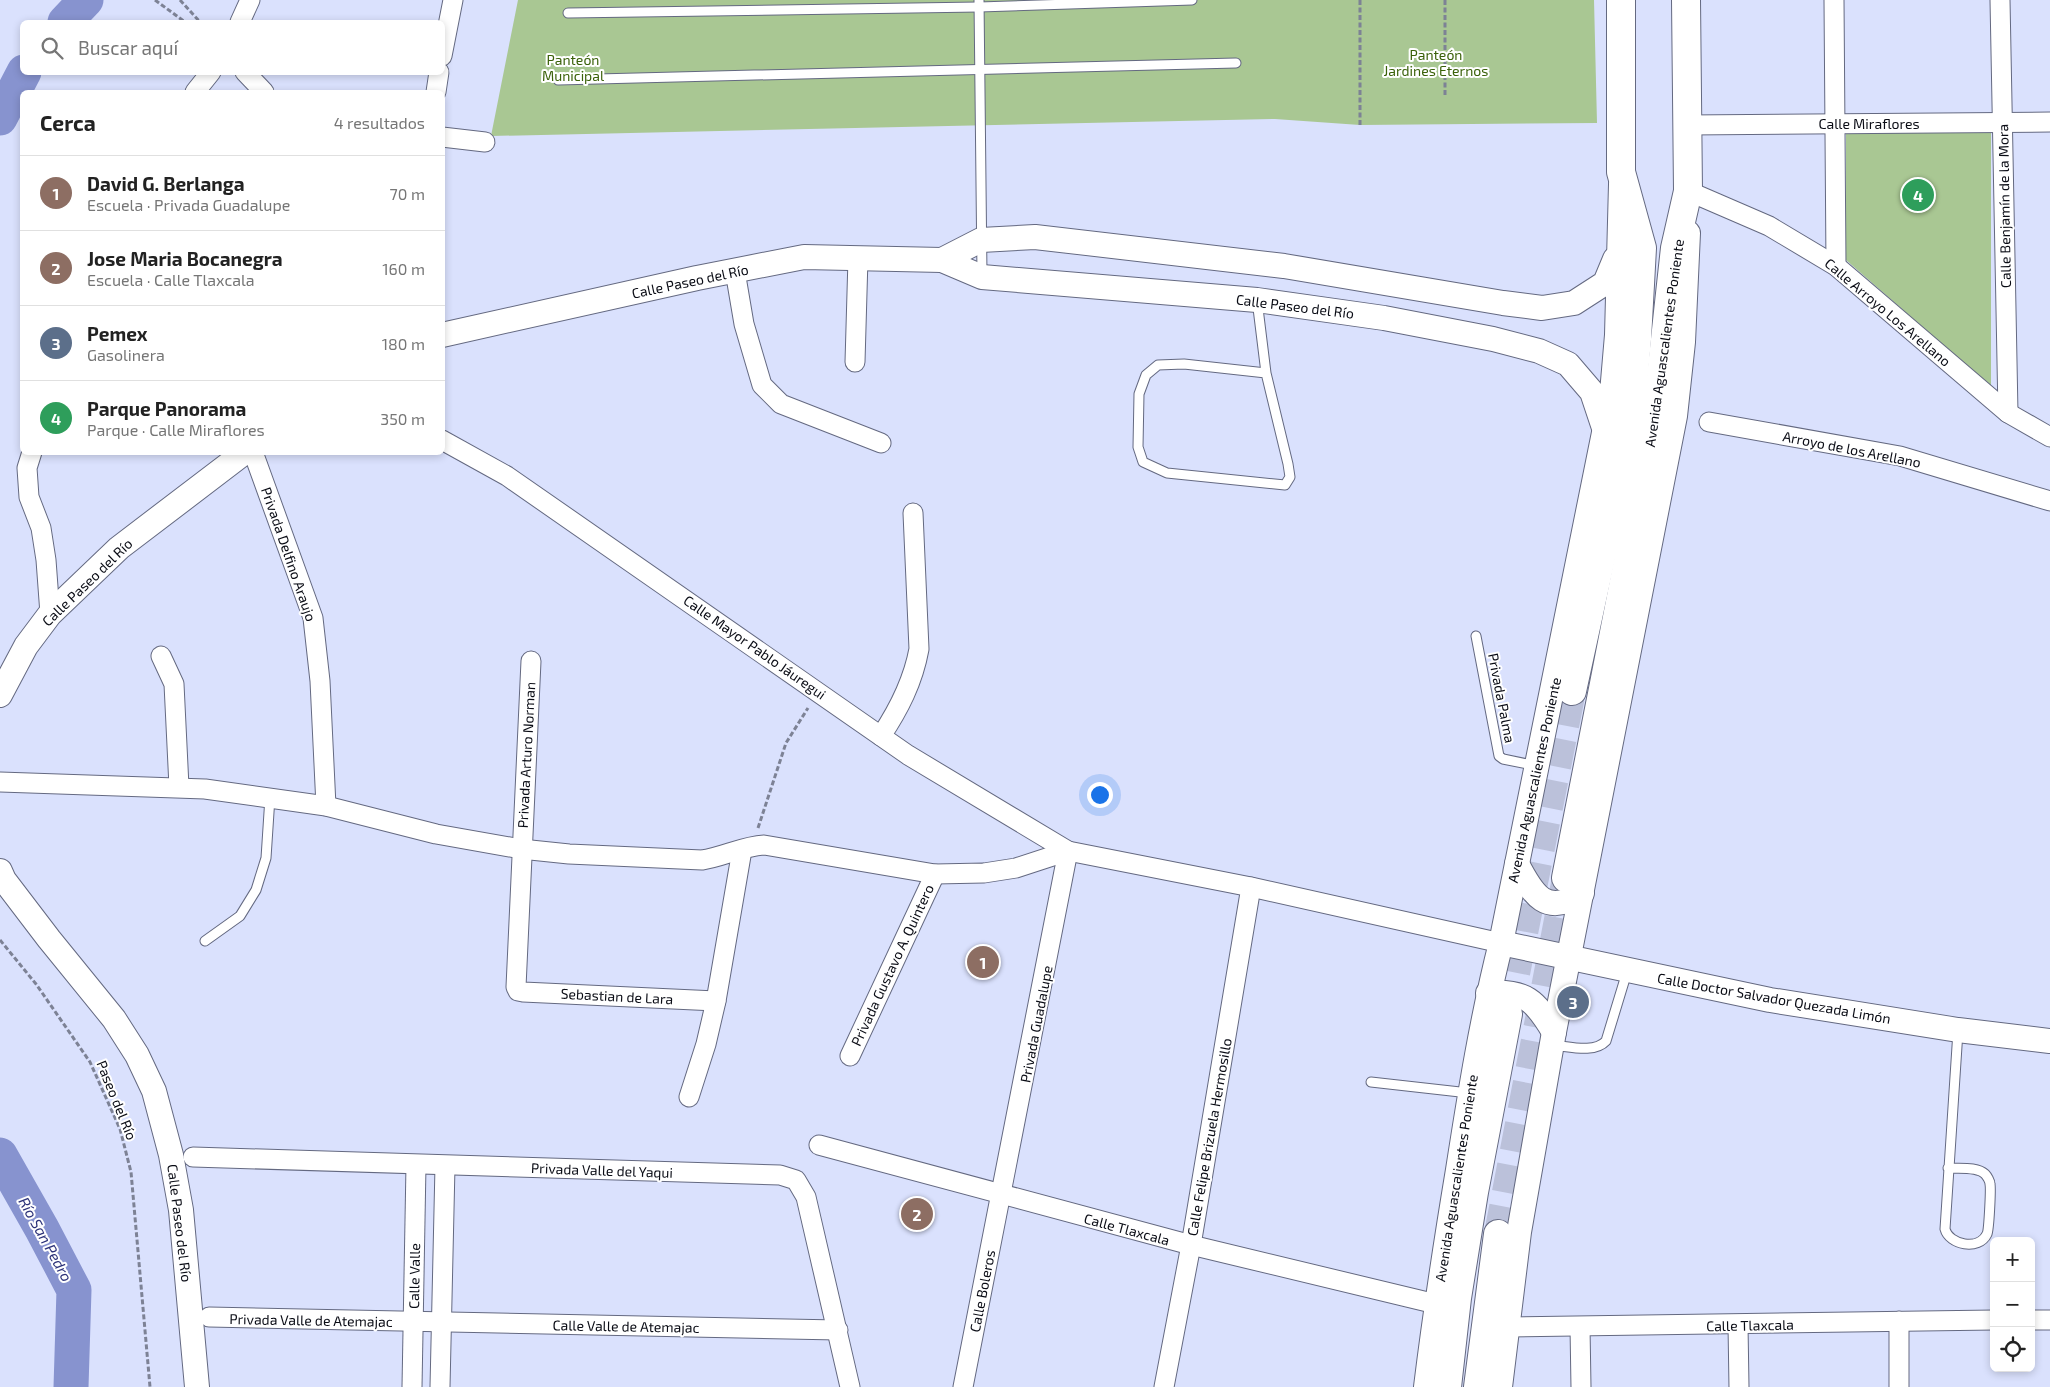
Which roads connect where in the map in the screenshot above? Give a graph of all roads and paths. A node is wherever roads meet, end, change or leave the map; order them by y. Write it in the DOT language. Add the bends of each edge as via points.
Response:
graph roads {
  1 [pos="155,0"];
  2 [pos="250,0"];
  3 [pos="453,0"];
  4 [pos="1192,0"];
  5 [pos="1360,0"];
  6 [pos="1445,0"];
  7 [pos="1621,0"];
  8 [pos="1686,0"];
  9 [pos="1834,0"];
  10 [pos="2000,0"];
  11 [pos="181,1"];
  12 [pos="979,3"];
  13 [pos="568,13"];
  14 [pos="182,20"];
  15 [pos="198,20"];
  16 [pos="241,20"];
  17 [pos="445,41"];
  18 [pos="1236,63"];
  19 [pos="980,68"];
  20 [pos="209,75"];
  21 [pos="248,75"];
  22 [pos="439,75"];
  23 [pos="558,80"];
  24 [pos="197,90"];
  25 [pos="262,90"];
  26 [pos="436,90"];
  27 [pos="1446,96"];
  28 [pos="2002,122"];
  29 [pos="2050,122"];
  30 [pos="1835,123"];
  31 [pos="1360,124"];
  32 [pos="1688,124"];
  33 [pos="445,138"];
  34 [pos="485,142"];
  35 [pos="1621,172"];
  36 [pos="1688,191"];
  37 [pos="980,240"];
  38 [pos="1618,252"];
  39 [pos="858,258"];
  40 [pos="942,260"];
  41 [pos="1836,266"];
  42 [pos="735,271"];
  43 [pos="982,277"];
  44 [pos="1257,300"];
  45 [pos="445,334"];
  46 [pos="855,362"];
  47 [pos="1266,372"];
  48 [pos="2008,413"];
  49 [pos="1710,422"];
  50 [pos="1604,431"];
  51 [pos="2050,437"];
  52 [pos="445,442"];
  53 [pos="881,443"];
  54 [pos="31,455"];
  55 [pos="241,455"];
  56 [pos="254,455"];
  57 [pos="2050,501"];
  58 [pos="913,513"];
  59 [pos="50,614"];
  60 [pos="1476,636"];
  61 [pos="161,656"];
  62 [pos="531,661"];
  63 [pos="1572,691"];
  64 [pos="819,692"];
  65 [pos="0,695"];
  66 [pos="881,736"];
  67 [pos="1537,766"];
  68 [pos="0,782"];
  69 [pos="179,787"];
  70 [pos="270,797"];
  71 [pos="326,806"];
  72 [pos="747,848"];
  73 [pos="521,849"];
  74 [pos="1068,851"];
  75 [pos="1517,864"];
  76 [pos="0,871"];
  77 [pos="935,874"];
  78 [pos="1574,886"];
  79 [pos="1251,887"];
  80 [pos="0,940"];
  81 [pos="205,940"];
  82 [pos="1501,943"];
  83 [pos="1568,958"];
  84 [pos="1627,971"];
  85 [pos="518,991"];
  86 [pos="1488,992"];
  87 [pos="716,1001"];
  88 [pos="1508,1014"];
  89 [pos="1958,1030"];
  90 [pos="1553,1038"];
  91 [pos="2050,1041"];
  92 [pos="850,1056"];
  93 [pos="1371,1082"];
  94 [pos="1470,1093"];
  95 [pos="689,1097"];
  96 [pos="819,1146"];
  97 [pos="193,1157"];
  98 [pos="416,1164"];
  99 [pos="445,1166"];
  100 [pos="1948,1168"];
  101 [pos="1001,1196"];
  102 [pos="1498,1234"];
  103 [pos="1191,1245"];
  104 [pos="1436,1304"];
  105 [pos="209,1318"];
  106 [pos="1990,1320"];
  107 [pos="2035,1320"];
  108 [pos="2050,1320"];
  109 [pos="1899,1321"];
  110 [pos="413,1322"];
  111 [pos="441,1323"];
  112 [pos="1738,1325"];
  113 [pos="1580,1326"];
  114 [pos="1506,1327"];
  115 [pos="838,1330"];
  116 [pos="150,1387"];
  117 [pos="197,1387"];
  118 [pos="412,1387"];
  119 [pos="440,1387"];
  120 [pos="850,1387"];
  121 [pos="963,1387"];
  122 [pos="1164,1387"];
  123 [pos="1426,1387"];
  124 [pos="1447,1387"];
  125 [pos="1478,1387"];
  126 [pos="1500,1387"];
  127 [pos="1581,1387"];
  128 [pos="1739,1387"];
  129 [pos="1899,1387"];
  1 -- 14 [label="path"];
  2 -- 16 [label="street"];
  3 -- 17 [label="street"];
  4 -- 12 [label="lane"];
  5 -- 31 [label="path"];
  6 -- 27 [label="path"];
  7 -- 35 [label="main road, Avenida Aguascalientes Poniente"];
  8 -- 32 [label="main road, Avenida Aguascalientes Poniente"];
  9 -- 30 [label="street"];
  10 -- 28 [label="street, Calle Benjamín de la Mora"];
  11 -- 15 [label="path"];
  12 -- 13 [label="lane"];
  12 -- 19 [label="lane"];
  18 -- 19 [label="lane"];
  19 -- 23 [label="lane"];
  19 -- 37 [label="lane"];
  20 -- 24 [label="street"];
  21 -- 25 [label="street"];
  22 -- 26 [label="street"];
  28 -- 29 [label="street, Calle Miraflores"];
  28 -- 30 [label="street, Calle Miraflores"];
  28 -- 48 [label="street, Calle Benjamín de la Mora"];
  30 -- 32 [label="street, Calle Miraflores"];
  30 -- 41 [label="street"];
  32 -- 36 [label="main road, Avenida Aguascalientes Poniente"];
  33 -- 34 [label="street"];
  35 -- 38 [label="street, Avenida Aguascalientes Poniente"];
  35 -- 63 [label="main road, Avenida Aguascalientes Poniente" via="1642,248 1631,408"];
  36 -- 41 [label="street, Calle Arroyo Los Arellano" via="1769,226"];
  36 -- 78 [label="main road, Avenida Aguascalientes Poniente" via="1675,248 1657,413"];
  37 -- 38 [label="street, Calle Paseo del Río" via="1035,237 1265,264 1542,308 1574,303 1605,283"];
  37 -- 40 [label="street, Calle Paseo del Río"];
  37 -- 43 [label="lane"];
  38 -- 50 [label="street, Avenida Aguascalientes Poniente" via="1612,392"];
  39 -- 40 [label="street, Calle Paseo del Río"];
  39 -- 42 [label="street, Calle Paseo del Río" via="804,257"];
  39 -- 46 [label="street"];
  40 -- 43 [label="street, Calle Paseo del Río"];
  41 -- 48 [label="street, Calle Arroyo Los Arellano"];
  42 -- 45 [label="street, Calle Paseo del Río"];
  42 -- 53 [label="street" via="744,324 762,385 781,404"];
  43 -- 44 [label="street, Calle Paseo del Río"];
  44 -- 47 [label="lane"];
  44 -- 50 [label="street, Calle Paseo del Río" via="1384,318 1539,351 1568,364 1592,392"];
  47 -- 47 [label="lane" via="1288,464 1290,477 1285,485 1167,473 1143,462 1138,447 1139,394 1146,375 1158,365 1184,364"];
  48 -- 51 [label="street, Calle Arroyo Los Arellano"];
  49 -- 57 [label="street, Arroyo de los Arellano" via="1900,456"];
  50 -- 67 [label="street, Avenida Aguascalientes Poniente"];
  52 -- 64 [label="street, Calle Mayor Pablo Jáuregui" via="508,476"];
  54 -- 59 [label="street" via="27,468 29,497 41,528"];
  55 -- 59 [label="street, Calle Paseo del Río" via="118,548"];
  56 -- 71 [label="street, Privada Delfino Araujo" via="313,618 320,681"];
  58 -- 66 [label="street" via="919,649 915,670 899,709"];
  59 -- 65 [label="street, Calle Paseo del Río" via="26,646"];
  60 -- 67 [label="lane, Privada Palma" via="1499,756 1502,760"];
  61 -- 69 [label="street" via="174,684"];
  62 -- 73 [label="street, Privada Arturo Norman"];
  64 -- 66 [label="street, Calle Mayor Pablo Jáuregui"];
  64 -- 72 [label="path" via="786,743"];
  66 -- 74 [label="street, Calle Mayor Pablo Jáuregui"];
  67 -- 75 [label="street, Avenida Aguascalientes Poniente"];
  68 -- 69 [label="street"];
  69 -- 70 [label="street"];
  70 -- 71 [label="street"];
  70 -- 81 [label="lane" via="266,858 256,890 240,916"];
  71 -- 73 [label="street" via="436,834"];
  72 -- 73 [label="street" via="702,860"];
  72 -- 77 [label="street" via="764,844"];
  72 -- 87 [label="street"];
  73 -- 85 [label="street, Privada Arturo Norman"];
  74 -- 77 [label="street" via="1016,868 984,873"];
  74 -- 79 [label="street"];
  74 -- 101 [label="street, Privada Guadalupe"];
  75 -- 78 [label="street" via="1528,886 1542,900 1565,903"];
  75 -- 82 [label="street, Avenida Aguascalientes Poniente"];
  76 -- 117 [label="street, Calle Paseo del Río" via="49,939 114,1019 137,1055 154,1092 171,1155 181,1210"];
  77 -- 92 [label="street, Privada Gustavo A. Quintero"];
  78 -- 83 [label="street, Avenida Aguascalientes Poniente"];
  79 -- 82 [label="street"];
  79 -- 103 [label="street, Calle Felipe Brizuela Hermosillo"];
  80 -- 116 [label="path, Paseo del Río" via="36,984 90,1062 120,1129 131,1172"];
  82 -- 83 [label="street, Calle Doctor Salvador Quezada Limón"];
  82 -- 86 [label="street, Avenida Aguascalientes Poniente"];
  83 -- 84 [label="street, Calle Doctor Salvador Quezada Limón"];
  83 -- 90 [label="street, Avenida Aguascalientes Poniente"];
  84 -- 89 [label="street, Calle Doctor Salvador Quezada Limón" via="1770,1000"];
  84 -- 90 [label="lane" via="1602,1046 1594,1048"];
  85 -- 87 [label="street, Sebastian de Lara"];
  86 -- 90 [label="street" via="1523,995 1543,1013"];
  86 -- 94 [label="street, Avenida Aguascalientes Poniente"];
  87 -- 95 [label="street"];
  88 -- 124 [label="main road, Avenida Aguascalientes Poniente" via="1474,1192"];
  89 -- 91 [label="street, Calle Doctor Salvador Quezada Limón"];
  89 -- 100 [label="lane"];
  90 -- 114 [label="street, Avenida Aguascalientes Poniente"];
  93 -- 94 [label="lane"];
  94 -- 104 [label="street, Avenida Aguascalientes Poniente"];
  96 -- 101 [label="street, Calle Tlaxcala"];
  97 -- 98 [label="street, Privada Valle del Yaqui"];
  98 -- 99 [label="street, Privada Valle del Yaqui"];
  98 -- 110 [label="street, Calle Valle"];
  99 -- 111 [label="street, Calle Valle"];
  99 -- 115 [label="street, Privada Valle del Yaqui" via="780,1175 796,1180 806,1196"];
  100 -- 100 [label="lane" via="1979,1170 1990,1183 1987,1233 1982,1240 1969,1244 1955,1242 1946,1235"];
  101 -- 103 [label="street, Calle Tlaxcala"];
  101 -- 121 [label="street, Calle Boleros"];
  102 -- 125 [label="main road"];
  103 -- 104 [label="street, Calle Tlaxcala"];
  103 -- 122 [label="street, Calle Felipe Brizuela Hermosillo"];
  104 -- 123 [label="street, Avenida Aguascalientes Poniente"];
  105 -- 110 [label="street, Privada Valle de Atemajac"];
  106 -- 109 [label="street, Calle Tlaxcala"];
  107 -- 108 [label="street"];
  109 -- 112 [label="street, Calle Tlaxcala"];
  109 -- 129 [label="street"];
  110 -- 111 [label="street, Calle Valle de Atemajac"];
  110 -- 118 [label="street, Calle Valle"];
  111 -- 115 [label="street, Calle Valle de Atemajac"];
  111 -- 119 [label="street, Calle Valle"];
  112 -- 113 [label="street, Calle Tlaxcala"];
  112 -- 128 [label="street"];
  113 -- 114 [label="street, Calle Tlaxcala"];
  113 -- 127 [label="street"];
  114 -- 126 [label="street, Avenida Aguascalientes Poniente"];
  115 -- 120 [label="street, Privada Valle del Yaqui"];
}
